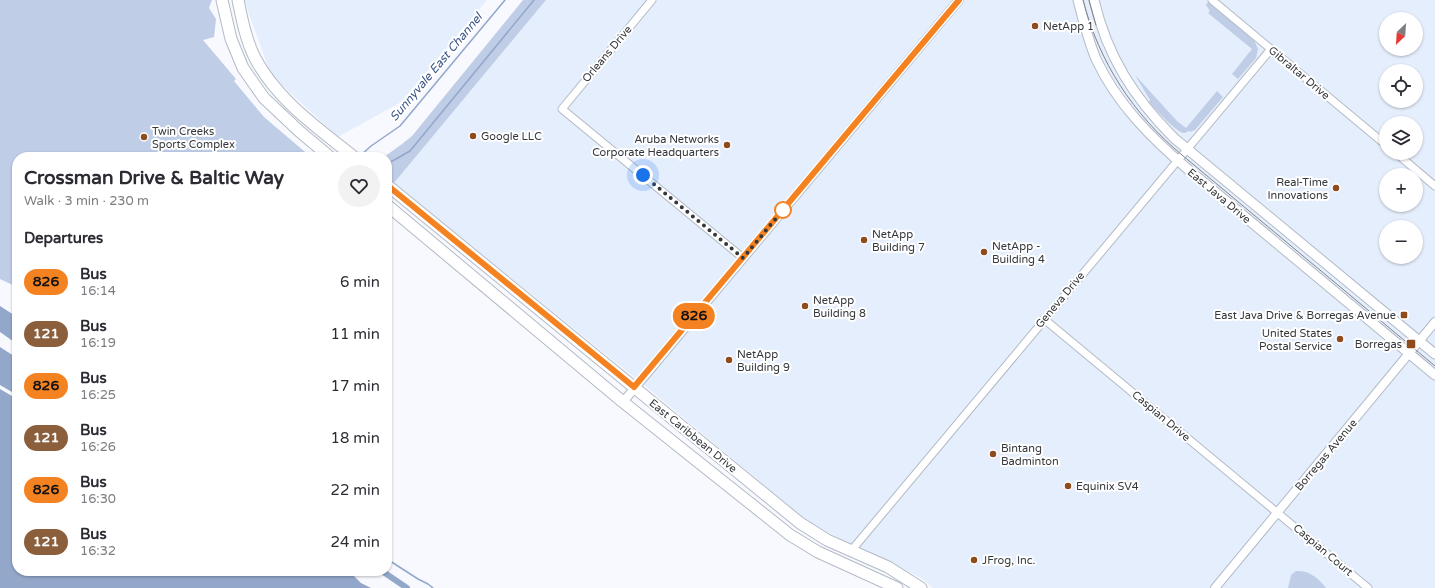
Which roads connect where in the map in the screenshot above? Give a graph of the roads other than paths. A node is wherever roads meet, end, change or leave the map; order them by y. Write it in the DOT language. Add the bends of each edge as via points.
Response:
graph roads {
  1 [pos="222,0"];
  2 [pos="238,0"];
  3 [pos="652,0"];
  4 [pos="958,0"];
  5 [pos="1078,0"];
  6 [pos="1094,0"];
  7 [pos="1212,0"];
  8 [pos="1271,49"];
  9 [pos="1379,139"];
  10 [pos="1187,148"];
  11 [pos="324,152"];
  12 [pos="348,152"];
  13 [pos="1177,160"];
  14 [pos="1404,160"];
  15 [pos="1435,186"];
  16 [pos="392,189"];
  17 [pos="392,209"];
  18 [pos="743,258"];
  19 [pos="1044,319"];
  20 [pos="1435,322"];
  21 [pos="1420,341"];
  22 [pos="1409,354"];
  23 [pos="1435,354"];
  24 [pos="1435,375"];
  25 [pos="634,387"];
  26 [pos="623,402"];
  27 [pos="1278,513"];
  28 [pos="851,551"];
  29 [pos="897,588"];
  30 [pos="921,588"];
  31 [pos="1216,588"];
  32 [pos="1368,588"];
  1 -- 11 [label="main road" via="231,40 243,68 264,98"];
  2 -- 12 [label="main road" via="243,26 255,58 274,86 306,118"];
  3 -- 18 [label="street, Orleans Drive" via="562,109"];
  4 -- 18 [label="street"];
  5 -- 13 [label="main road, East Java Drive" via="1096,59 1110,85 1144,129"];
  6 -- 10 [label="main road, East Java Drive" via="1106,38 1128,83 1159,122"];
  7 -- 8 [label="street, Gibraltar Drive"];
  8 -- 9 [label="street, Gibraltar Drive"];
  8 -- 10 [label="street, Geneva Drive"];
  10 -- 13 [label="street, Geneva Drive"];
  10 -- 21 [label="main road, East Java Drive"];
  13 -- 19 [label="street, Geneva Drive"];
  13 -- 22 [label="main road, East Java Drive"];
  14 -- 15 [label="street"];
  16 -- 25 [label="main road, East Caribbean Drive"];
  17 -- 26 [label="main road, East Caribbean Drive"];
  18 -- 25 [label="street"];
  19 -- 27 [label="street, Caspian Drive"];
  19 -- 28 [label="street, Geneva Drive"];
  20 -- 21 [label="street, Borregas Avenue"];
  21 -- 22 [label="street, Borregas Avenue"];
  21 -- 23 [label="main road, East Java Drive"];
  22 -- 24 [label="main road, East Java Drive"];
  22 -- 27 [label="street, Borregas Avenue"];
  25 -- 26 [label="street"];
  25 -- 28 [label="main road, East Caribbean Drive" via="800,523"];
  26 -- 29 [label="main road, East Caribbean Drive" via="790,535 818,552"];
  27 -- 31 [label="street, Borregas Avenue"];
  27 -- 32 [label="street, Caspian Court"];
  28 -- 30 [label="main road, East Caribbean Drive" via="888,567"];
}
